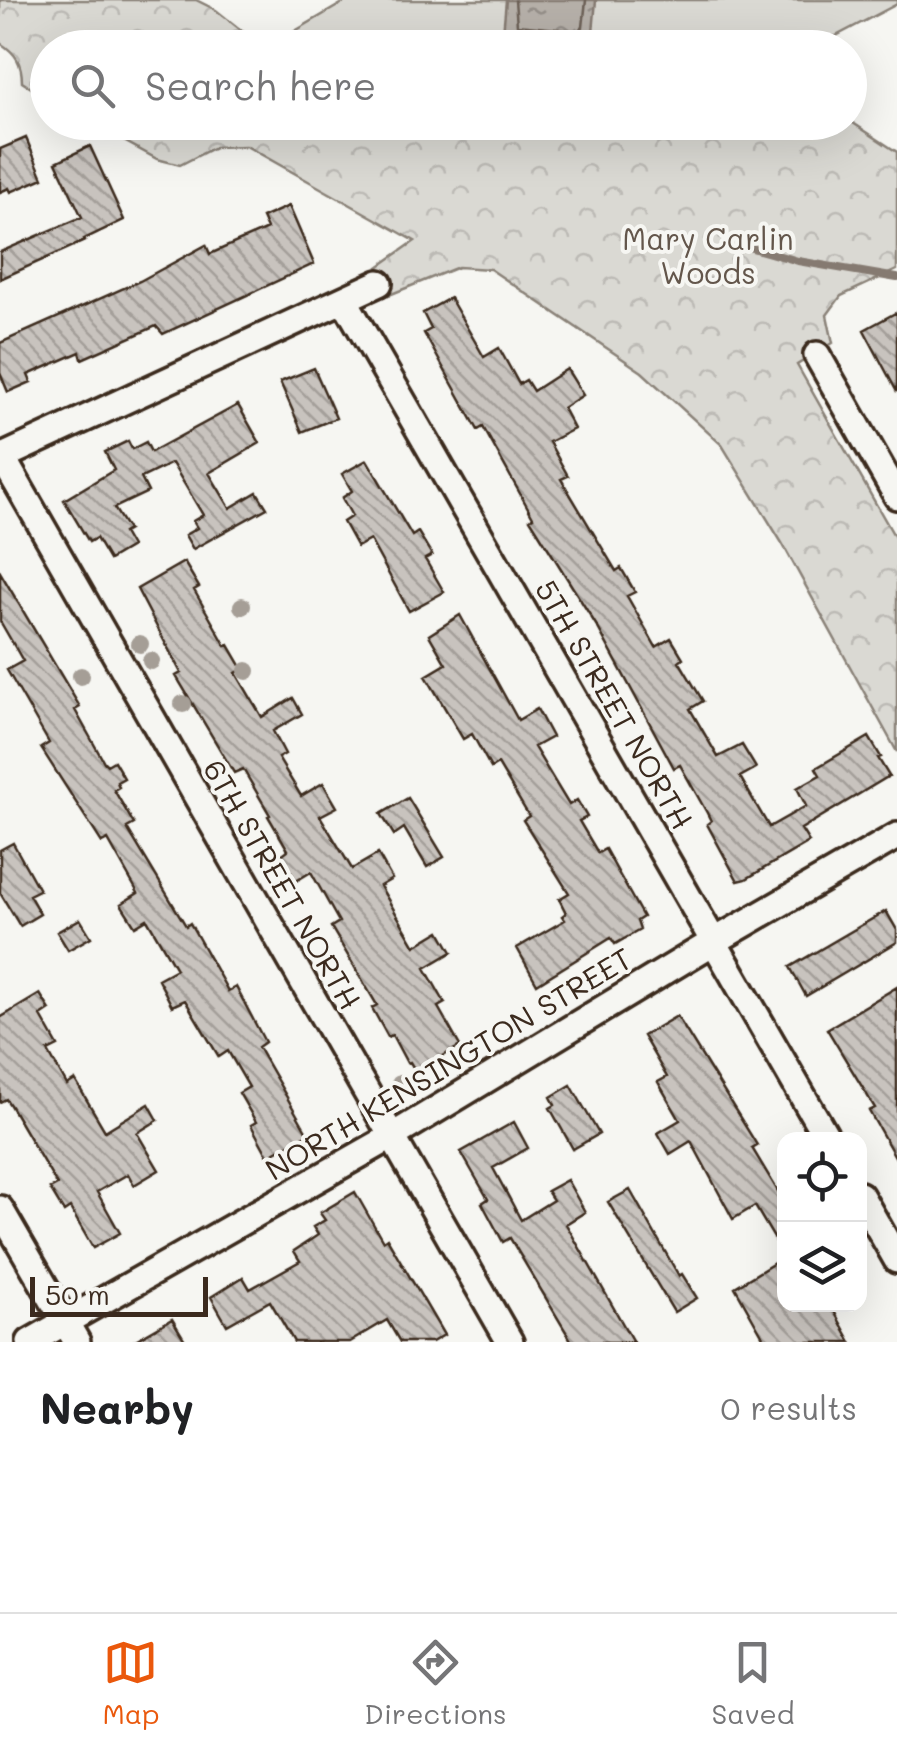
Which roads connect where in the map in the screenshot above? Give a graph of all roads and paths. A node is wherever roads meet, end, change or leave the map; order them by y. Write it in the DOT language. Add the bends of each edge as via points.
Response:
graph roads {
  1 [pos="379,283"];
  2 [pos="345,301"];
  3 [pos="817,355"];
  4 [pos="1,458"];
  5 [pos="897,496"];
  6 [pos="897,836"];
  7 [pos="715,941"];
  8 [pos="823,1132"];
  9 [pos="391,1137"];
  10 [pos="867,1206"];
  11 [pos="0,1210"];
  12 [pos="897,1260"];
  13 [pos="71,1332"];
  14 [pos="30,1342"];
  15 [pos="510,1342"];
  1 -- 2 [label="street"];
  2 -- 4 [label="street"];
  2 -- 7 [label="street, 5TH STREET NORTH"];
  3 -- 5 [label="street"];
  4 -- 9 [label="street, 6TH STREET NORTH"];
  6 -- 7 [label="street, NORTH KENSINGTON STREET"];
  7 -- 8 [label="street, 5TH STREET NORTH"];
  7 -- 9 [label="street, NORTH KENSINGTON STREET"];
  9 -- 13 [label="street, NORTH KENSINGTON STREET"];
  9 -- 15 [label="street, 6TH STREET NORTH"];
  10 -- 12 [label="street"];
  11 -- 13 [label="street"];
  13 -- 14 [label="street, NORTH KENSINGTON STREET"];
}
